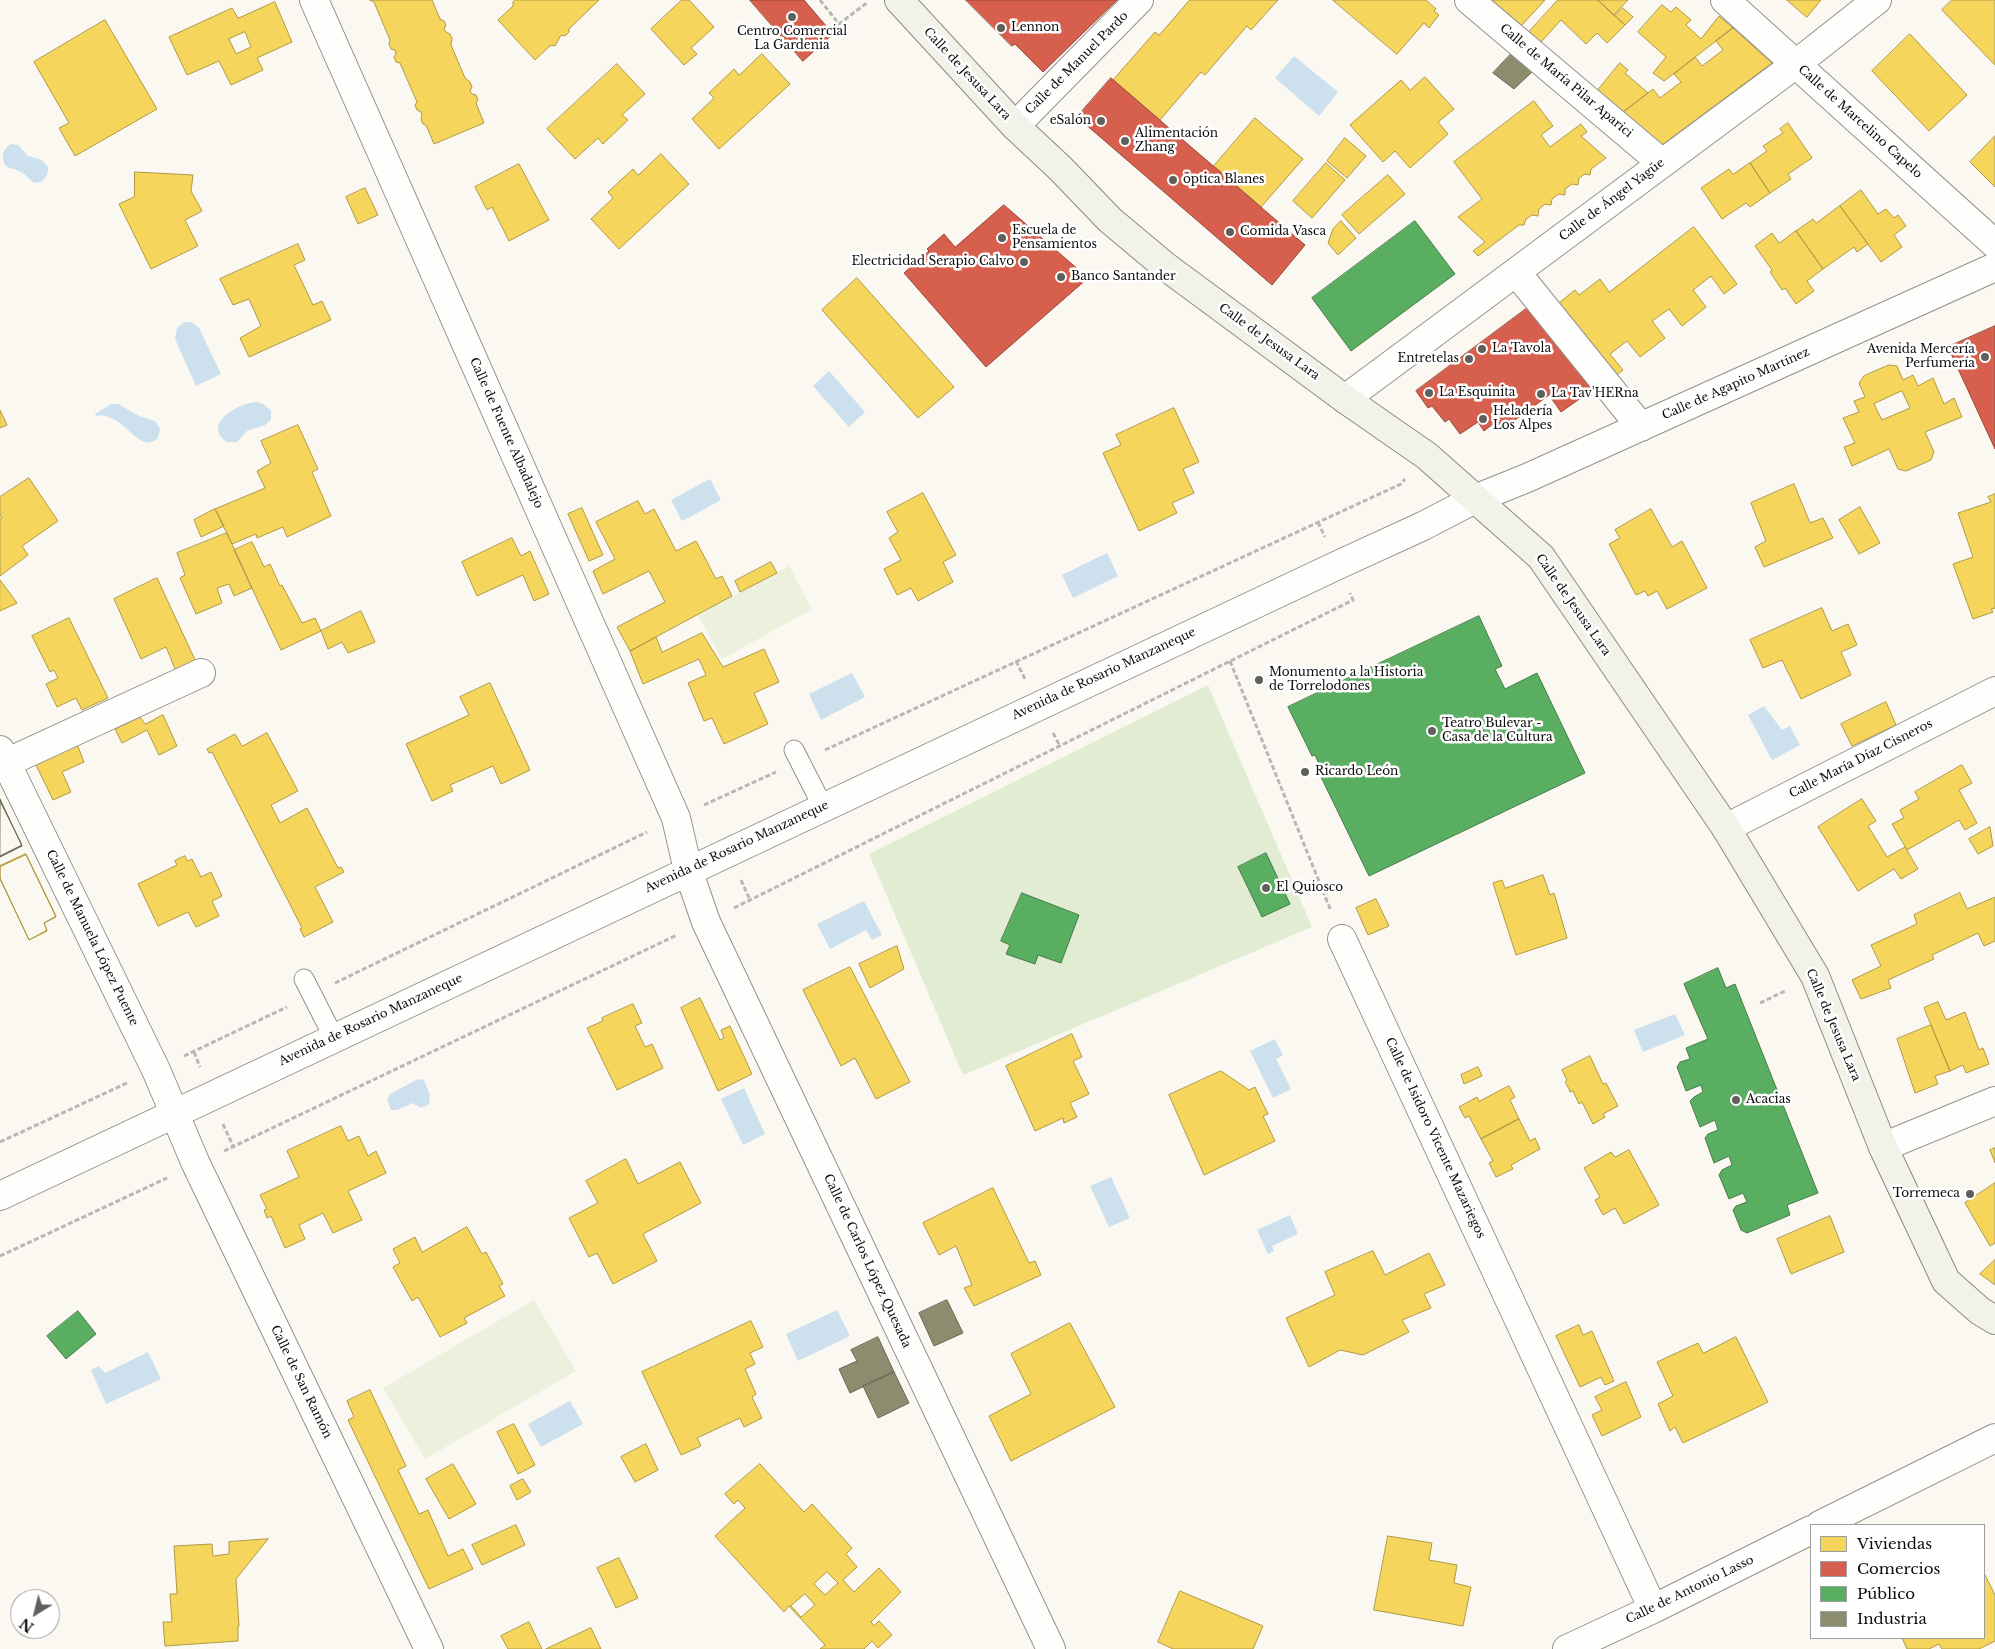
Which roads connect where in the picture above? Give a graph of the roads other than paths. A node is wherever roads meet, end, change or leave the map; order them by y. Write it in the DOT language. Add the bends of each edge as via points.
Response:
graph roads {
  1 [pos="314,0"];
  2 [pos="899,0"];
  3 [pos="1139,0"];
  4 [pos="1469,0"];
  5 [pos="1725,0"];
  6 [pos="1878,0"];
  7 [pos="1796,64"];
  8 [pos="1015,126"];
  9 [pos="1662,163"];
  10 [pos="1995,244"];
  11 [pos="1995,267"];
  12 [pos="1516,272"];
  13 [pos="1345,399"];
  14 [pos="1641,427"];
  15 [pos="1475,499"];
  16 [pos="202,673"];
  17 [pos="1995,691"];
  18 [pos="794,750"];
  19 [pos="3,756"];
  20 [pos="823,807"];
  21 [pos="1726,828"];
  22 [pos="688,870"];
  23 [pos="1342,939"];
  24 [pos="304,979"];
  25 [pos="334,1038"];
  26 [pos="1995,1101"];
  27 [pos="174,1114"];
  28 [pos="1883,1148"];
  29 [pos="0,1196"];
  30 [pos="1987,1315"];
  31 [pos="1995,1438"];
  32 [pos="1822,1524"];
  33 [pos="1810,1530"];
  34 [pos="1653,1609"];
  35 [pos="429,1649"];
  36 [pos="1051,1649"];
  37 [pos="1567,1649"];
  1 -- 22 [label="street, Calle de Fuente Albadalejo" via="676,818"];
  2 -- 8 [label="main road, Calle de Jesusa Lara"];
  3 -- 8 [label="street, Calle de Manuel Pardo"];
  4 -- 9 [label="street, Calle de María Pilar Aparici"];
  5 -- 7 [label="street, Calle de Marcelino Capelo"];
  6 -- 7 [label="street, Calle de Ángel Yagüe"];
  7 -- 9 [label="street, Calle de Ángel Yagüe"];
  7 -- 10 [label="street, Calle de Marcelino Capelo"];
  8 -- 13 [label="main road, Calle de Jesusa Lara" via="1110,220 1165,266"];
  9 -- 12 [label="street, Calle de Ángel Yagüe"];
  11 -- 14 [label="street, Calle de Agapito Martínez"];
  12 -- 13 [label="street, Calle de Ángel Yagüe"];
  12 -- 14 [label="street"];
  13 -- 15 [label="main road, Calle de Jesusa Lara" via="1427,456"];
  14 -- 15 [label="street, Calle de Agapito Martínez"];
  15 -- 20 [label="street, Avenida de Rosario Manzaneque"];
  15 -- 21 [label="main road, Calle de Jesusa Lara" via="1541,557"];
  16 -- 19 [label="street, Calle de Manuela López Puente"];
  17 -- 21 [label="street, Calle María Díaz Cisneros"];
  18 -- 20 [label="lane"];
  19 -- 27 [label="street, Calle de Manuela López Puente" via="156,1070"];
  20 -- 22 [label="street, Avenida de Rosario Manzaneque"];
  21 -- 28 [label="main road, Calle de Jesusa Lara" via="1815,976"];
  22 -- 25 [label="street, Avenida de Rosario Manzaneque"];
  22 -- 36 [label="street, Calle de Carlos López Quesada" via="706,922"];
  23 -- 34 [label="street, Calle de Isidoro Vicente Mazariegos"];
  24 -- 25 [label="lane"];
  25 -- 27 [label="street, Avenida de Rosario Manzaneque"];
  26 -- 28 [label="street"];
  27 -- 29 [label="street, Avenida de Rosario Manzaneque"];
  27 -- 35 [label="street, Calle de San Ramón"];
  28 -- 30 [label="main road, Calle de Jesusa Lara" via="1946,1281"];
  31 -- 32 [label="street"];
  33 -- 34 [label="street, Calle de Antonio Lasso"];
  34 -- 37 [label="street, Calle de Antonio Lasso"];
}
